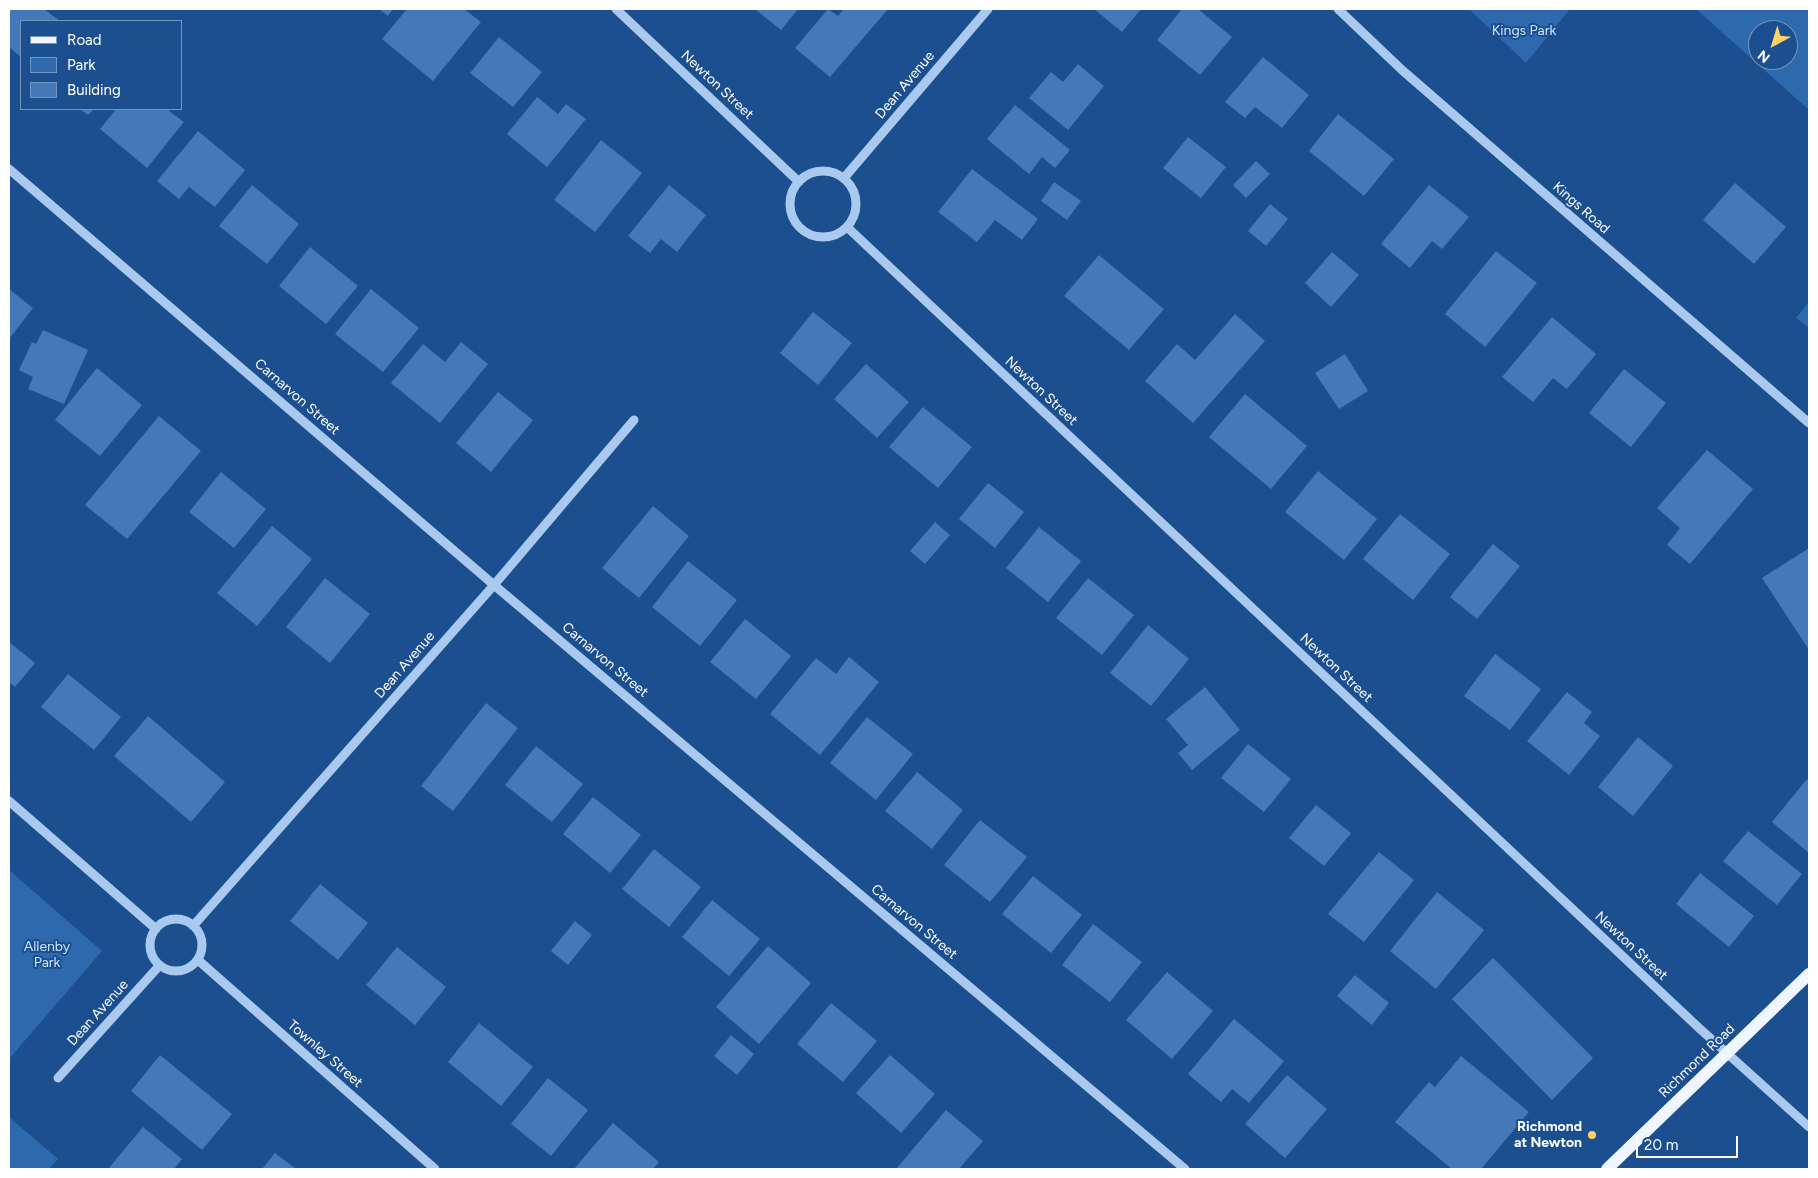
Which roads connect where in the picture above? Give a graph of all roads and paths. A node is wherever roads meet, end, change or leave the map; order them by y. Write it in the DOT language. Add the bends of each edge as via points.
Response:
graph roads {
  1 [pos="616,9"];
  2 [pos="988,9"];
  3 [pos="1338,9"];
  4 [pos="9,169"];
  5 [pos="844,178"];
  6 [pos="799,182"];
  7 [pos="847,227"];
  8 [pos="634,420"];
  9 [pos="1809,424"];
  10 [pos="494,585"];
  11 [pos="9,801"];
  12 [pos="193,926"];
  13 [pos="156,929"];
  14 [pos="198,960"];
  15 [pos="159,966"];
  16 [pos="1809,974"];
  17 [pos="1726,1053"];
  18 [pos="58,1078"];
  19 [pos="1809,1127"];
  20 [pos="435,1169"];
  21 [pos="1185,1169"];
  22 [pos="1607,1169"];
  1 -- 6 [label="street, Newton Street"];
  2 -- 5 [label="street, Dean Avenue"];
  3 -- 9 [label="street, Kings Road" via="1402,70"];
  4 -- 10 [label="street, Carnarvon Street"];
  5 -- 6 [label="street" via="821,171 808,174"];
  5 -- 7 [label="street" via="856,202 854,215"];
  6 -- 7 [label="street" via="792,192 790,205 800,228 824,237"];
  7 -- 17 [label="street, Newton Street"];
  8 -- 10 [label="street, Dean Avenue"];
  10 -- 12 [label="street, Dean Avenue"];
  10 -- 21 [label="street, Carnarvon Street"];
  11 -- 13 [label="street"];
  12 -- 13 [label="street" via="174,920 164,922"];
  12 -- 14 [label="street" via="202,942"];
  13 -- 15 [label="street" via="150,941 151,954"];
  14 -- 15 [label="street" via="190,968 180,971 169,971"];
  14 -- 20 [label="street, Townley Street"];
  15 -- 18 [label="street, Dean Avenue"];
  16 -- 17 [label="main road, Richmond Road"];
  17 -- 19 [label="street, Newton Street"];
  17 -- 22 [label="main road, Richmond Road"];
}
